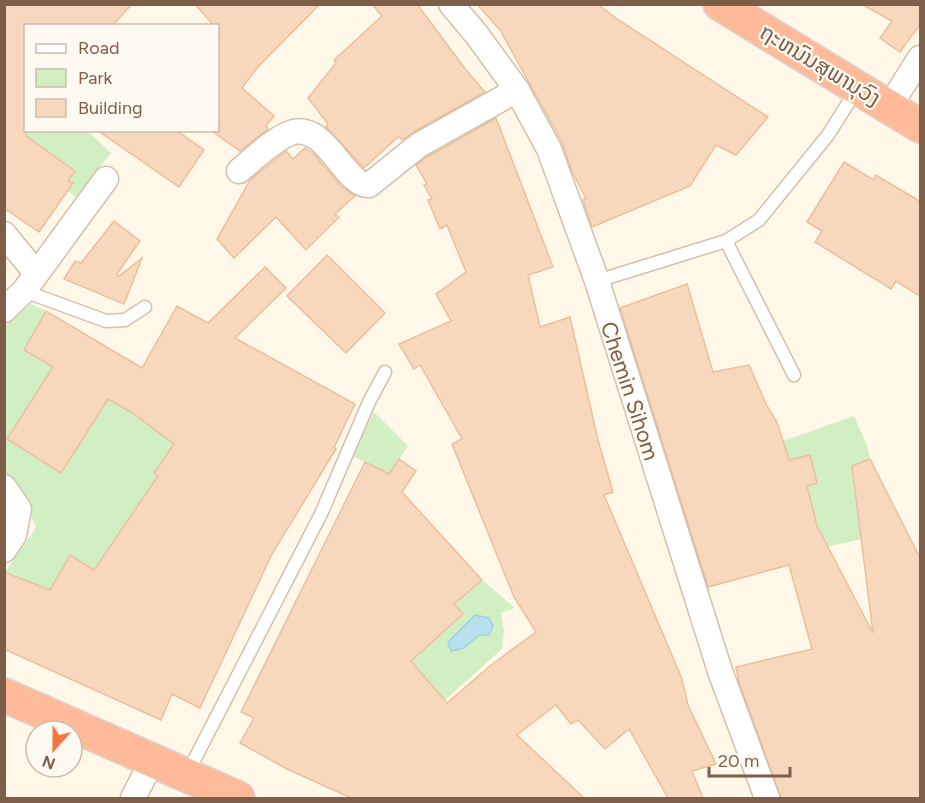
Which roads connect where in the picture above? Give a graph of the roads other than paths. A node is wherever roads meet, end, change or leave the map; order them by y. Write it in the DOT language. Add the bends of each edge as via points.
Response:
graph roads {
  1 [pos="451,4"];
  2 [pos="720,4"];
  3 [pos="921,58"];
  4 [pos="858,88"];
  5 [pos="517,90"];
  6 [pos="888,107"];
  7 [pos="921,126"];
  8 [pos="239,171"];
  9 [pos="106,179"];
  10 [pos="4,234"];
  11 [pos="726,241"];
  12 [pos="30,282"];
  13 [pos="597,282"];
  14 [pos="145,307"];
  15 [pos="4,310"];
  16 [pos="385,372"];
  17 [pos="794,375"];
  18 [pos="4,488"];
  19 [pos="4,550"];
  20 [pos="4,695"];
  21 [pos="152,761"];
  22 [pos="186,776"];
  23 [pos="133,798"];
  24 [pos="238,798"];
  25 [pos="766,798"];
  1 -- 5 [label="street, Chemin Sihom"];
  2 -- 4 [label="highway, ຖະຫນົນສຸພານຸວົງ"];
  3 -- 6 [label="street"];
  4 -- 6 [label="highway, ຖະຫນົນສຸພານຸວົງ"];
  4 -- 11 [label="lane" via="828,135 759,220"];
  5 -- 8 [label="street" via="434,135 369,185 361,185 320,140 302,132 288,134"];
  5 -- 13 [label="street, Chemin Sihom" via="549,149"];
  6 -- 7 [label="highway, ຖະຫນົນສຸພານຸວົງ"];
  9 -- 12 [label="street"];
  10 -- 12 [label="street"];
  11 -- 13 [label="lane"];
  11 -- 17 [label="lane"];
  12 -- 14 [label="lane" via="106,321 125,320"];
  12 -- 15 [label="street"];
  13 -- 25 [label="street, Chemin Sihom" via="720,671"];
  16 -- 22 [label="lane" via="321,514"];
  18 -- 19 [label="street" via="19,509 14,536"];
  20 -- 21 [label="highway"];
  21 -- 22 [label="highway"];
  21 -- 23 [label="street"];
  22 -- 24 [label="highway"];
}
